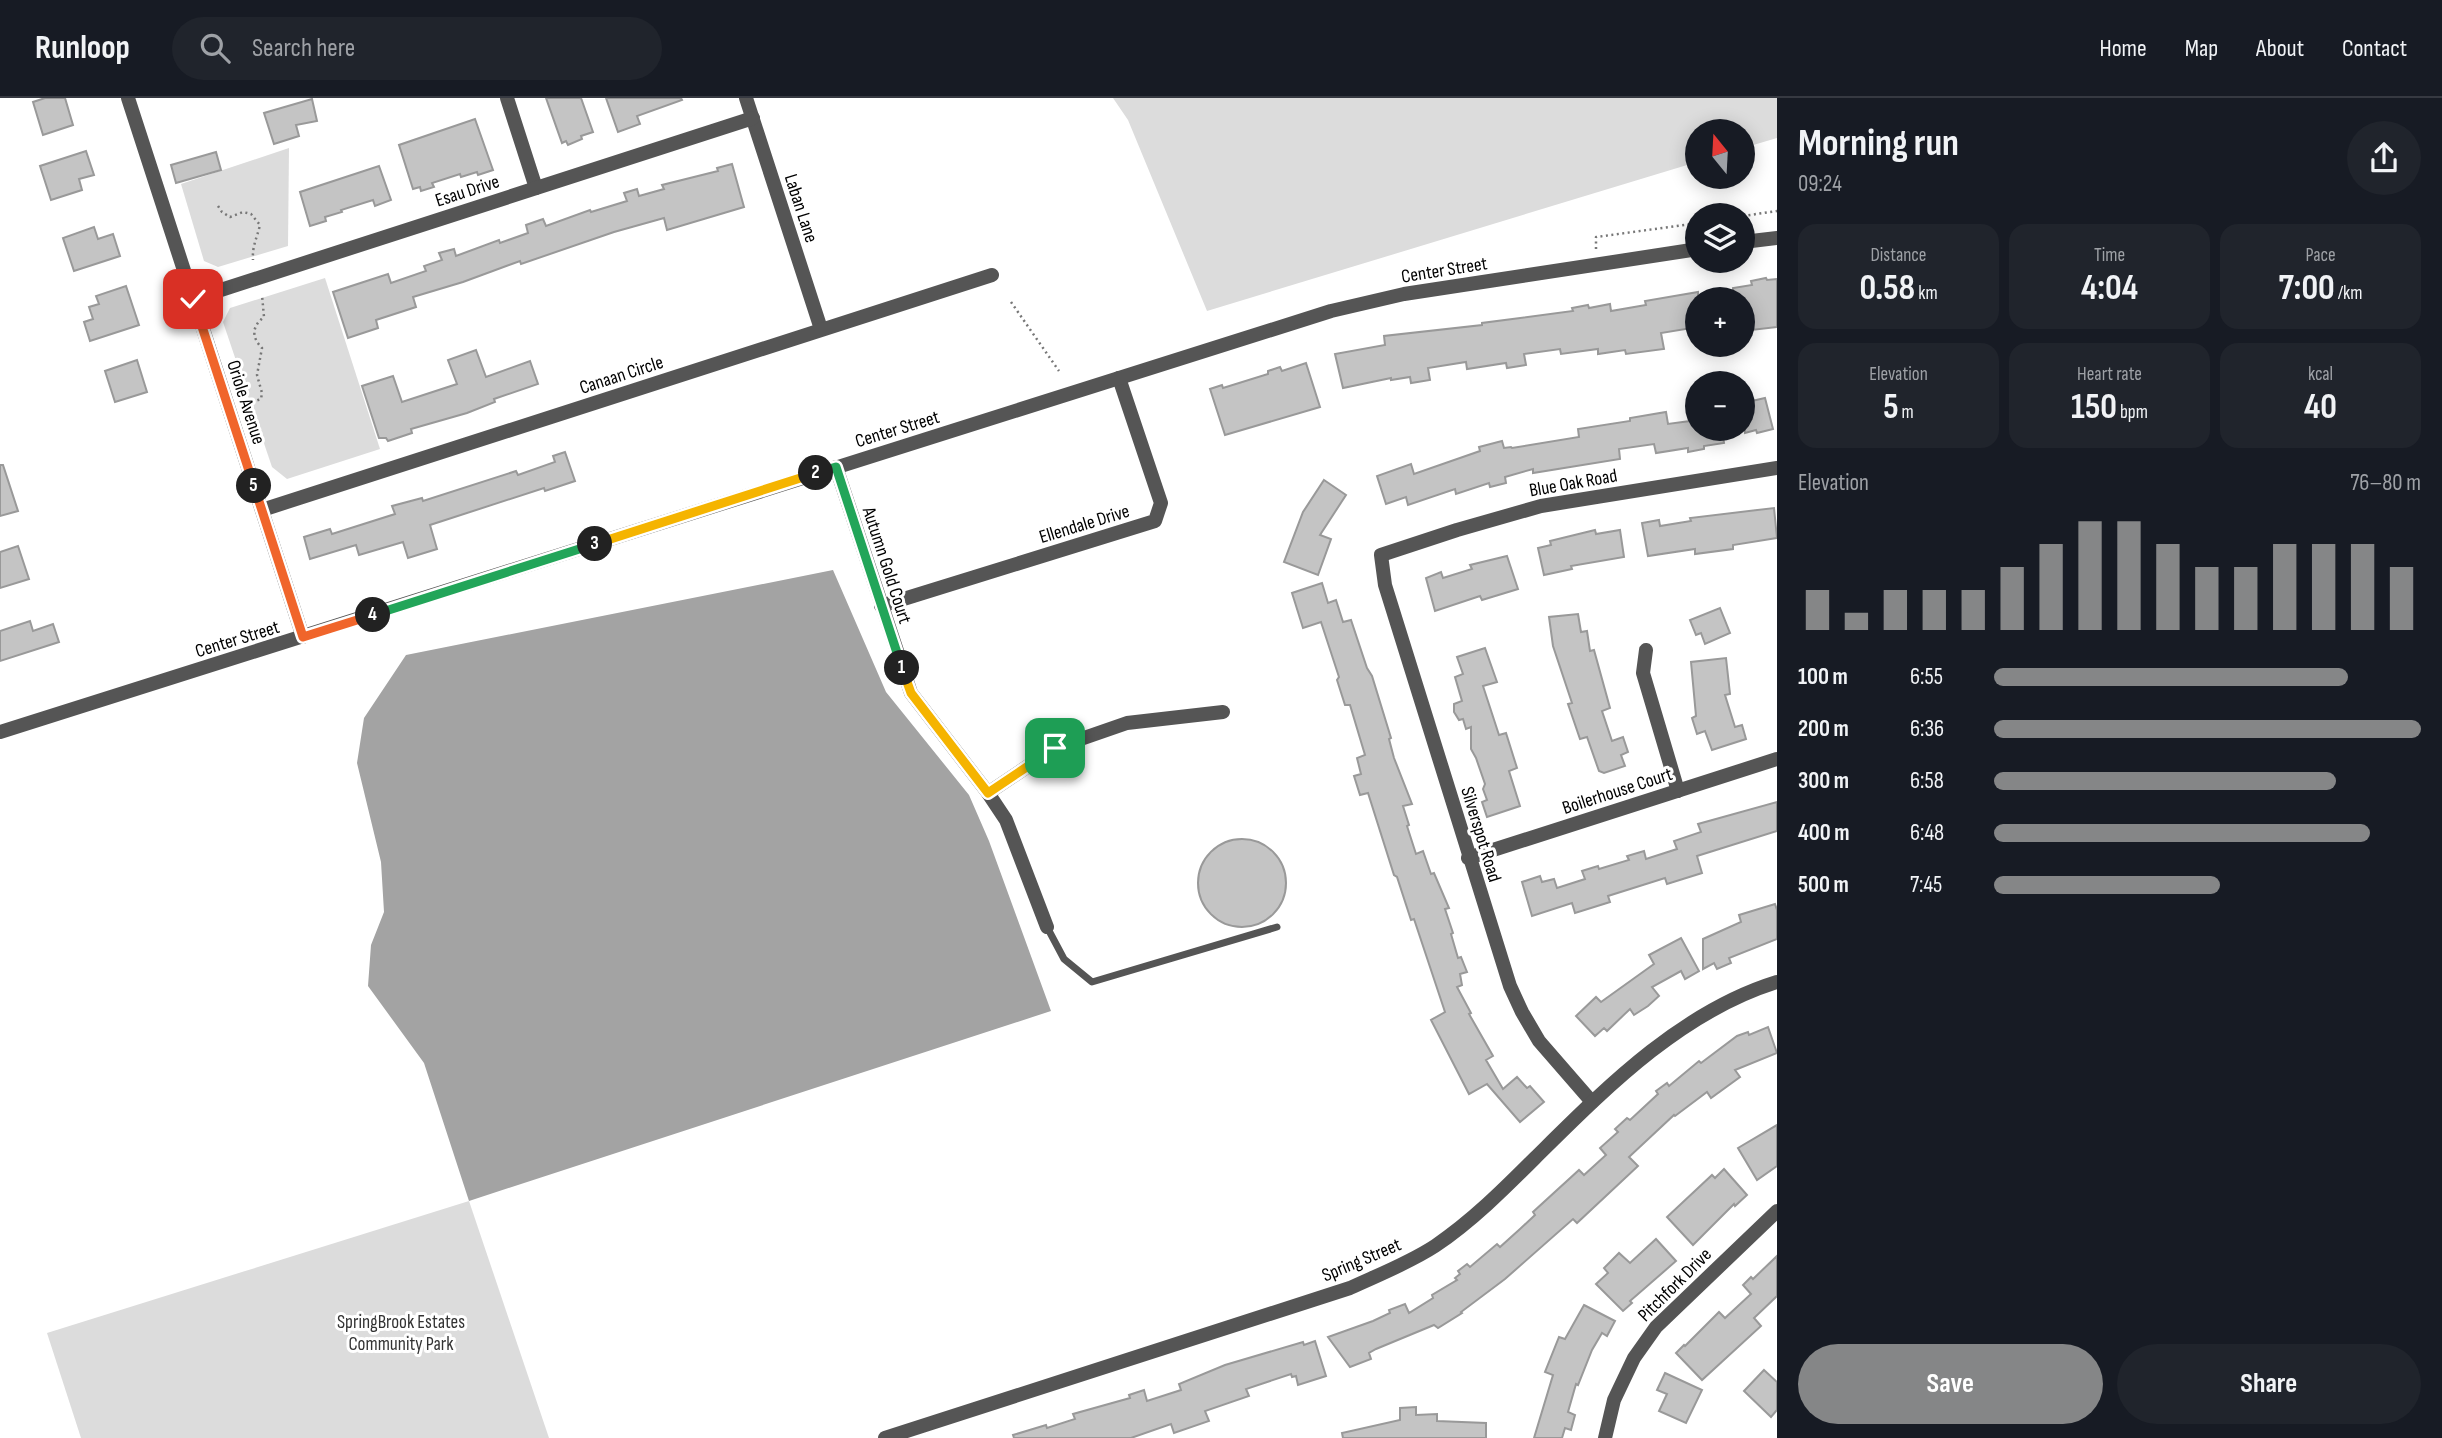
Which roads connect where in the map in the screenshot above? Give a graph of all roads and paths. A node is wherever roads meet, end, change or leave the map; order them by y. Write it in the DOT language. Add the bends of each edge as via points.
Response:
graph roads {
  1 [pos="128,98"];
  2 [pos="507,98"];
  3 [pos="746,98"];
  4 [pos="753,118"];
  5 [pos="536,188"];
  6 [pos="218,206"];
  7 [pos="1777,211"];
  8 [pos="1755,214"];
  9 [pos="1685,225"];
  10 [pos="1777,238"];
  11 [pos="1755,241"];
  12 [pos="1596,249"];
  13 [pos="1685,250"];
  14 [pos="253,260"];
  15 [pos="992,275"];
  16 [pos="262,295"];
  17 [pos="193,299"];
  18 [pos="1011,302"];
  19 [pos="821,329"];
  20 [pos="1059,371"];
  21 [pos="1119,378"];
  22 [pos="247,404"];
  23 [pos="836,467"];
  24 [pos="1777,467"];
  25 [pos="262,510"];
  26 [pos="1381,555"];
  27 [pos="881,606"];
  28 [pos="303,637"];
  29 [pos="1646,650"];
  30 [pos="1223,712"];
  31 [pos="0,733"];
  32 [pos="1777,759"];
  33 [pos="1678,791"];
  34 [pos="988,793"];
  35 [pos="1468,858"];
  36 [pos="1277,927"];
  37 [pos="1047,928"];
  38 [pos="1777,982"];
  39 [pos="1592,1102"];
  40 [pos="1777,1211"];
  41 [pos="885,1438"];
  42 [pos="1605,1438"];
  1 -- 17 [label="street, Oriole Avenue"];
  2 -- 5 [label="street"];
  3 -- 4 [label="street, Laban Lane"];
  4 -- 5 [label="street, Esau Drive"];
  4 -- 19 [label="street, Laban Lane"];
  5 -- 17 [label="street, Esau Drive"];
  6 -- 14 [label="path" via="230,217 251,214 260,225 252,246"];
  7 -- 8 [label="path"];
  9 -- 12 [label="path" via="1596,237"];
  10 -- 11 [label="street"];
  13 -- 21 [label="street, Center Street" via="1367,301"];
  15 -- 19 [label="street, Canaan Circle"];
  16 -- 22 [label="path" via="264,317 253,332 262,348 257,375 262,393 261,399"];
  17 -- 25 [label="street, Oriole Avenue"];
  18 -- 20 [label="path"];
  19 -- 25 [label="street, Canaan Circle"];
  21 -- 23 [label="street, Center Street"];
  21 -- 27 [label="street, Ellendale Drive" via="1161,503 1155,521"];
  23 -- 27 [label="street, Autumn Gold Court"];
  23 -- 28 [label="street, Center Street"];
  24 -- 26 [label="street, Blue Oak Road" via="1541,506"];
  25 -- 28 [label="street, Oriole Avenue"];
  26 -- 35 [label="street, Silverspot Road" via="1385,585"];
  27 -- 34 [label="street, Autumn Gold Court" via="911,693"];
  28 -- 31 [label="street, Center Street"];
  29 -- 33 [label="street" via="1643,673"];
  30 -- 34 [label="street" via="1126,723 1055,748"];
  32 -- 33 [label="street, Boilerhouse Court"];
  33 -- 35 [label="street, Boilerhouse Court"];
  34 -- 37 [label="street, Autumn Gold Court" via="1006,820"];
  35 -- 39 [label="street, Silverspot Road" via="1522,1012 1539,1041"];
  36 -- 37 [label="lane" via="1092,982 1064,959"];
  38 -- 39 [label="street, Spring Street" via="1704,1014"];
  39 -- 41 [label="street, Spring Street" via="1480,1210 1408,1262 1350,1288"];
  40 -- 42 [label="street, Pitchfork Drive" via="1656,1327 1634,1358 1614,1400"];
}
